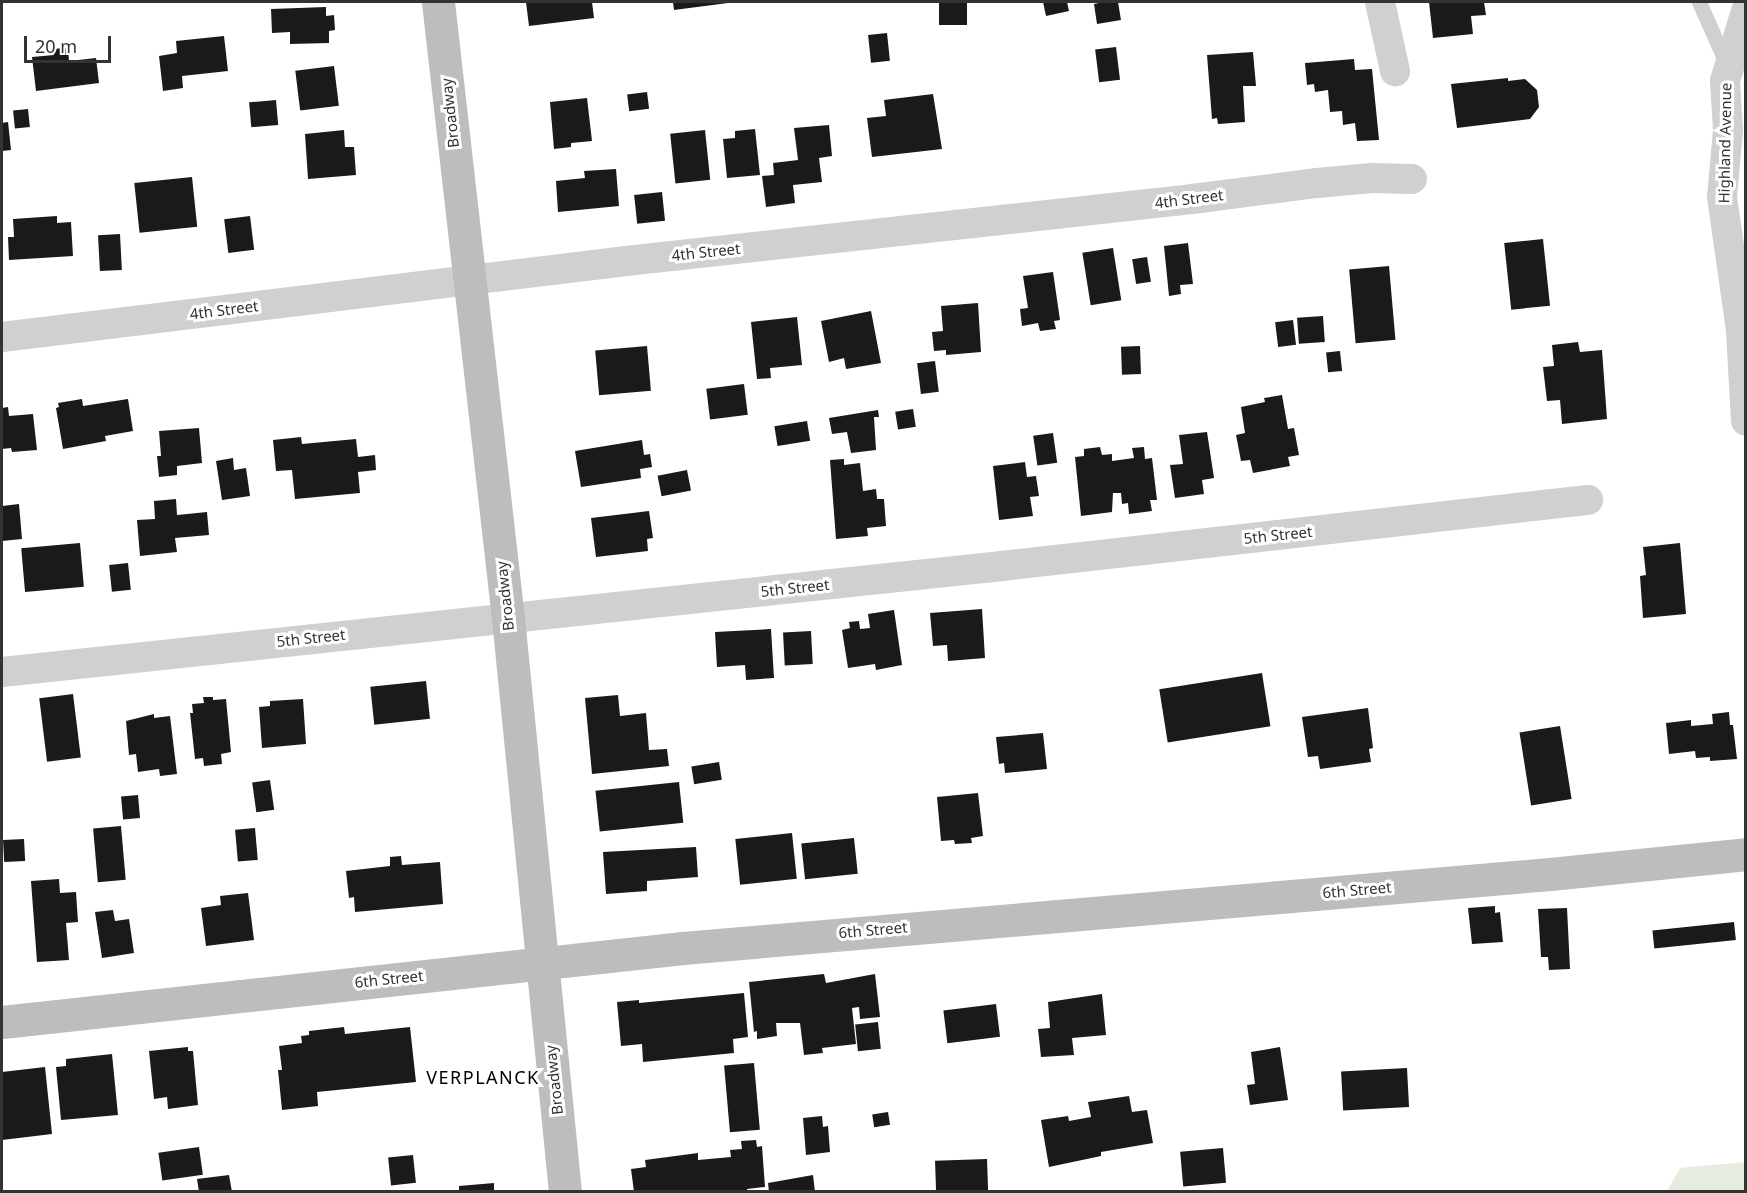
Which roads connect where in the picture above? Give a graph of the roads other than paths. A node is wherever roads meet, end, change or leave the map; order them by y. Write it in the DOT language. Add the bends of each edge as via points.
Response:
graph roads {
  1 [pos="438,2"];
  2 [pos="1380,2"];
  3 [pos="1699,2"];
  4 [pos="1746,11"];
  5 [pos="1729,68"];
  6 [pos="1395,71"];
  7 [pos="1737,130"];
  8 [pos="1412,179"];
  9 [pos="468,279"];
  10 [pos="1741,291"];
  11 [pos="2,337"];
  12 [pos="1746,421"];
  13 [pos="1588,500"];
  14 [pos="508,618"];
  15 [pos="2,672"];
  16 [pos="1746,854"];
  17 [pos="542,963"];
  18 [pos="2,1022"];
  19 [pos="566,1191"];
  1 -- 9 [label="street, Broadway"];
  2 -- 6 [label="street"];
  3 -- 5 [label="lane"];
  4 -- 5 [label="street, Highland Avenue"];
  5 -- 7 [label="street, Highland Avenue" via="1725,81"];
  7 -- 10 [label="street, Highland Avenue" via="1722,196"];
  8 -- 9 [label="street, 4th Street" via="1317,183"];
  9 -- 11 [label="street, 4th Street"];
  9 -- 14 [label="street, Broadway"];
  10 -- 12 [label="street, Highland Avenue"];
  13 -- 14 [label="street, 5th Street"];
  14 -- 15 [label="street, 5th Street"];
  14 -- 17 [label="street, Broadway"];
  16 -- 17 [label="street, 6th Street" via="824,934"];
  17 -- 18 [label="street, 6th Street"];
  17 -- 19 [label="street, Broadway"];
}
